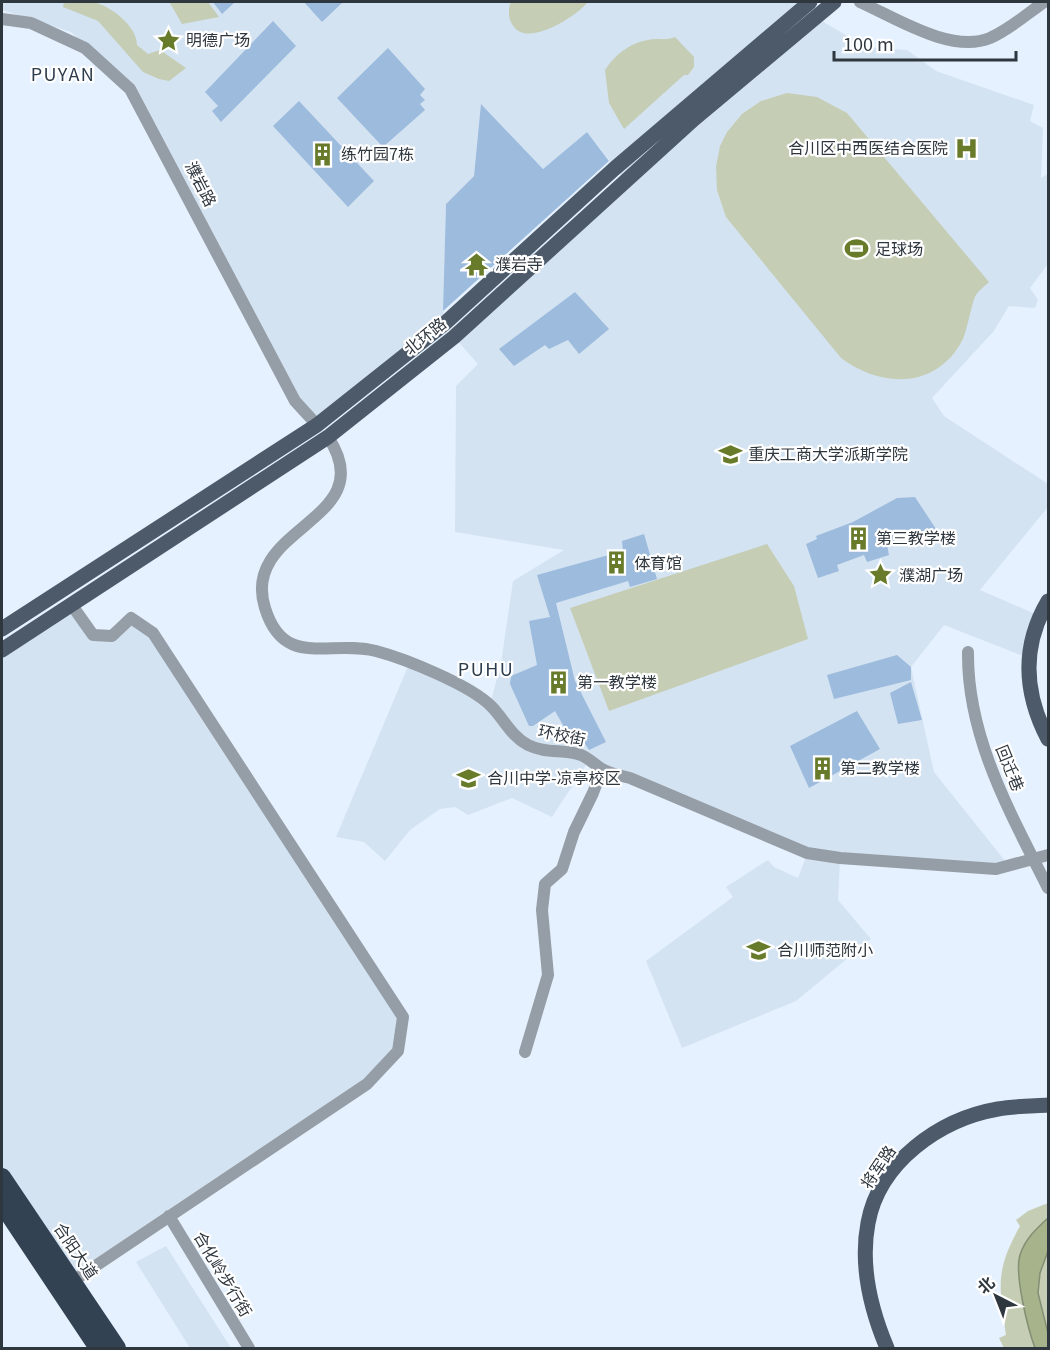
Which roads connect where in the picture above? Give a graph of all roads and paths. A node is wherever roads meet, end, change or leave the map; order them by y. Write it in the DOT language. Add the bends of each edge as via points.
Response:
graph roads {
  1 [pos="810,2"];
  2 [pos="834,2"];
  3 [pos="860,2"];
  4 [pos="1044,2"];
  5 [pos="2,19"];
  6 [pos="317,425"];
  7 [pos="328,437"];
  8 [pos="1048,601"];
  9 [pos="71,604"];
  10 [pos="2,629"];
  11 [pos="2,650"];
  12 [pos="968,652"];
  13 [pos="1048,740"];
  14 [pos="602,769"];
  15 [pos="1048,855"];
  16 [pos="1035,861"];
  17 [pos="1048,888"];
  18 [pos="525,1052"];
  19 [pos="1048,1105"];
  20 [pos="2,1177"];
  21 [pos="2,1204"];
  22 [pos="169,1216"];
  23 [pos="73,1281"];
  24 [pos="98,1348"];
  25 [pos="117,1348"];
  26 [pos="249,1348"];
  27 [pos="887,1348"];
  1 -- 6 [label="main road, 北环路" via="606,176 443,325"];
  2 -- 7 [label="main road, 北环路" via="668,142 454,337"];
  3 -- 4 [label="street" via="946,41 969,42 988,39"];
  5 -- 6 [label="street, 濮岩路" via="31,23 85,48 130,89 295,401"];
  6 -- 10 [label="main road, 北环路"];
  7 -- 9 [label="main road, 北环路"];
  7 -- 14 [label="street, 环校街" via="340,465 339,486 315,519 282,543 269,562 262,584 265,609 281,637 292,646 345,646 376,651 449,680 490,705 509,730 527,744 548,753 578,754"];
  8 -- 13 [label="main road" via="1028,658 1028,685"];
  9 -- 11 [label="main road, 北环路"];
  9 -- 22 [label="street" via="93,635 112,636 131,618 153,633 403,1017 398,1051 367,1084"];
  12 -- 16 [label="street, 回迁巷" via="978,728 991,771"];
  14 -- 16 [label="street, 环校街" via="807,853 996,869"];
  14 -- 18 [label="street" via="562,869 545,884 542,910 548,975"];
  15 -- 16 [label="street, 环校街"];
  16 -- 17 [label="street, 回迁巷"];
  19 -- 27 [label="main road, 将军路" via="998,1109 973,1116 945,1127 900,1161 879,1193 865,1250 867,1284"];
  20 -- 23 [label="highway, 合阳大道"];
  21 -- 24 [label="highway"];
  22 -- 23 [label="street"];
  22 -- 26 [label="street, 合化岭步行街"];
  23 -- 25 [label="highway, 合阳大道"];
}
